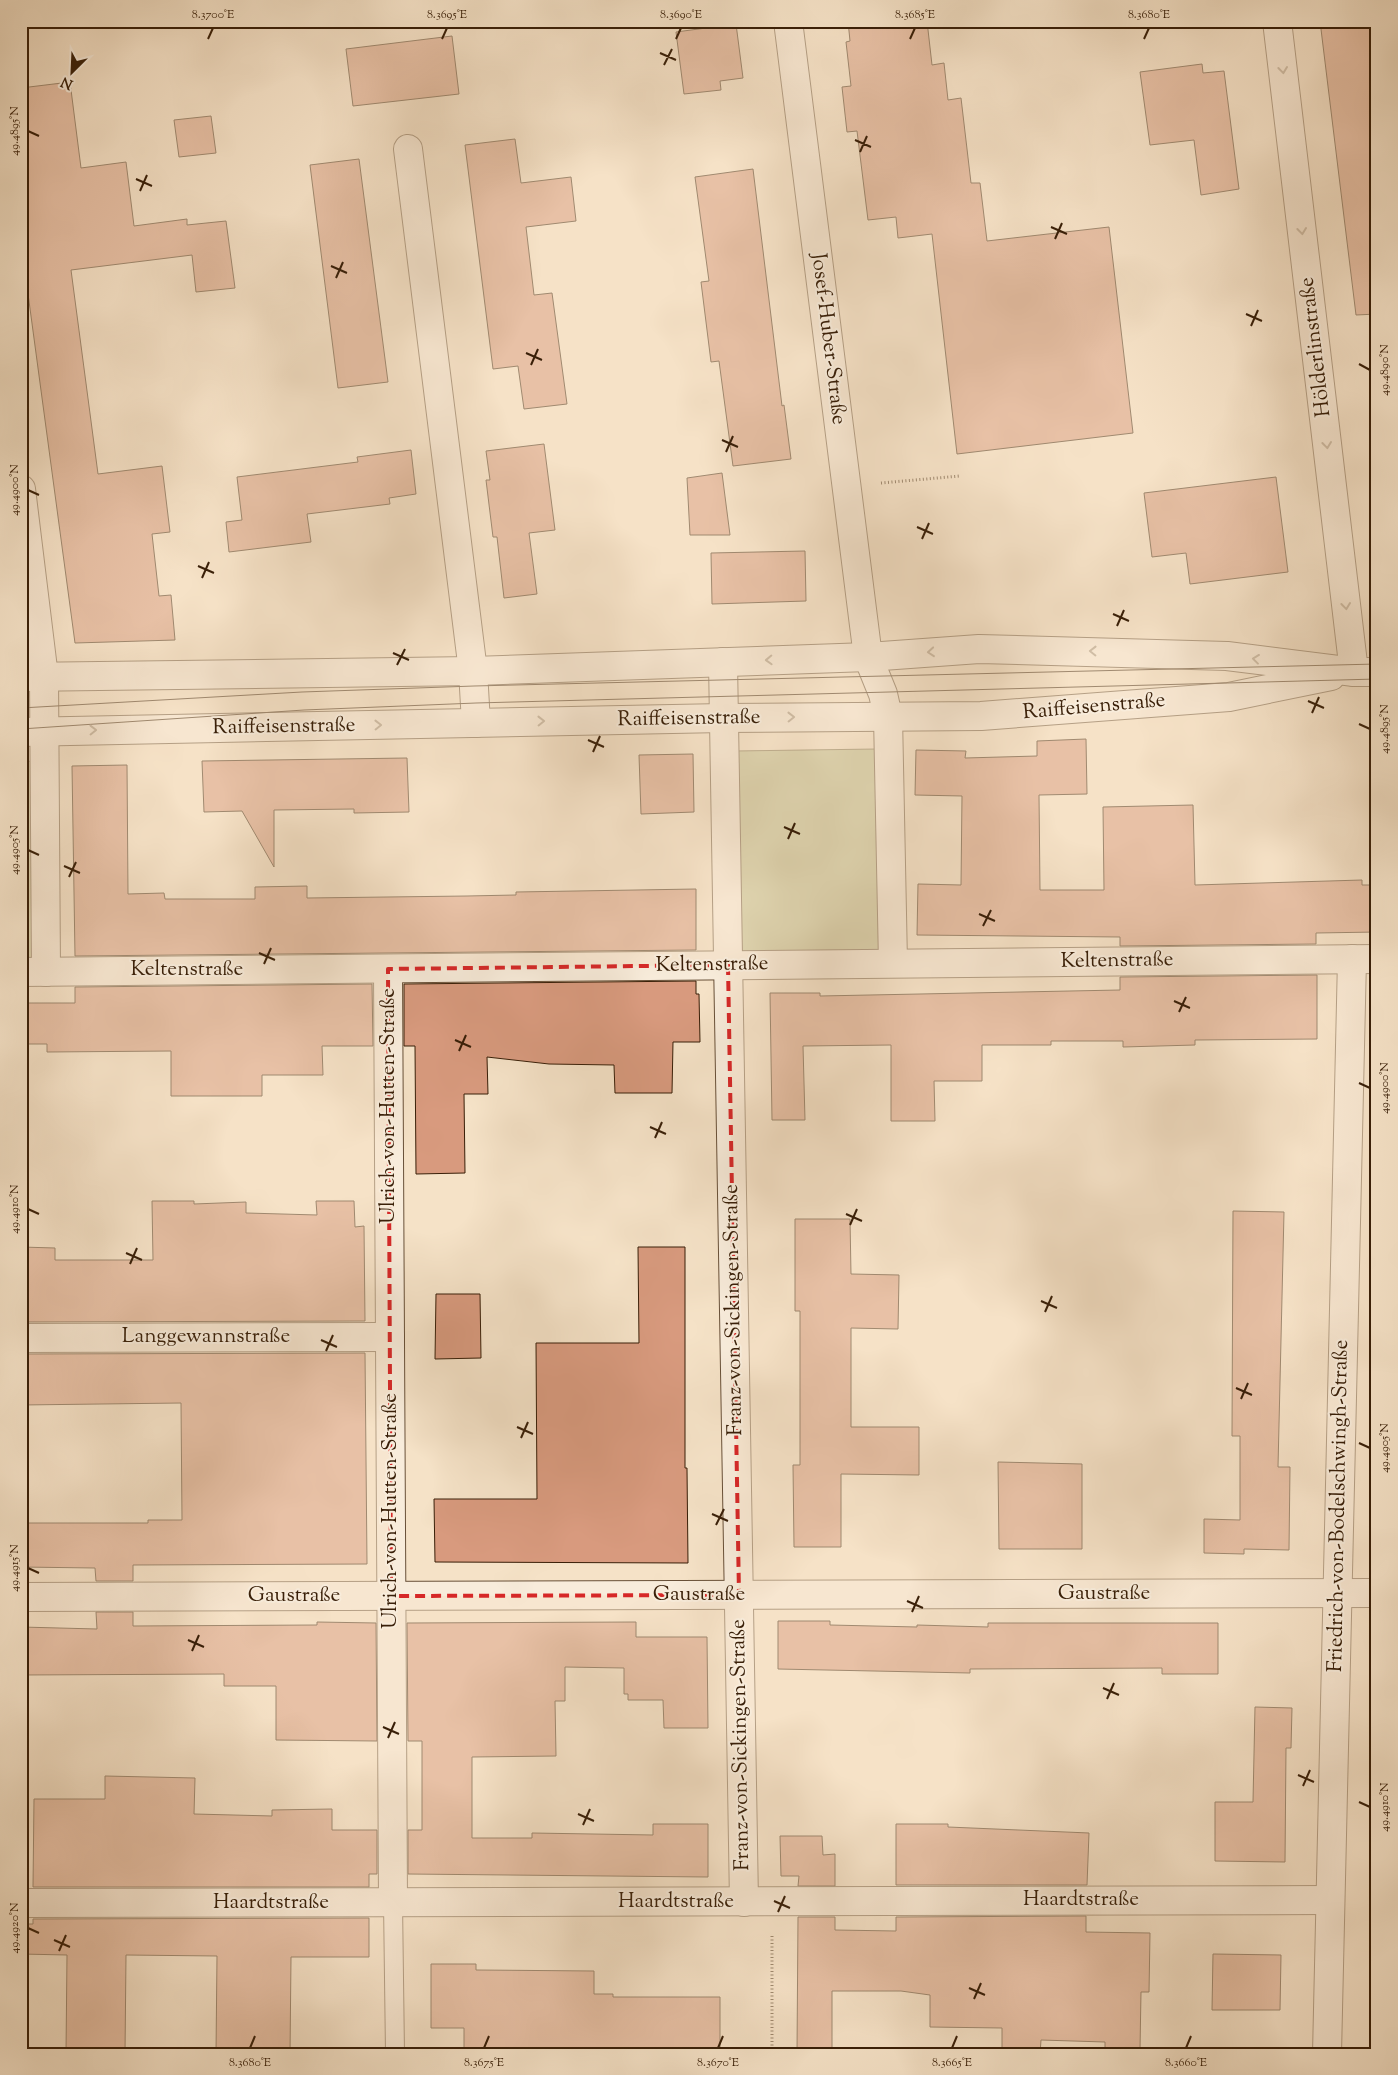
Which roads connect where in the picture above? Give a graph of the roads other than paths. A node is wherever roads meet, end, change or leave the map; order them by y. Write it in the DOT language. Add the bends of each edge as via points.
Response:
graph roads {
  1 [pos="788,21"];
  2 [pos="1277,21"];
  3 [pos="408,149"];
  4 [pos="21,488"];
  5 [pos="868,657"];
  6 [pos="723,662"];
  7 [pos="473,671"];
  8 [pos="1366,672"];
  9 [pos="32,677"];
  10 [pos="888,716"];
  11 [pos="723,718"];
  12 [pos="476,722"];
  13 [pos="33,732"];
  14 [pos="1364,959"];
  15 [pos="893,963"];
  16 [pos="728,965"];
  17 [pos="388,969"];
  18 [pos="34,972"];
  19 [pos="390,1337"];
  20 [pos="21,1338"];
  21 [pos="1338,1593"];
  22 [pos="1377,1593"];
  23 [pos="739,1595"];
  24 [pos="391,1596"];
  25 [pos="21,1597"];
  26 [pos="1330,1900"];
  27 [pos="393,1902"];
  28 [pos="744,1902"];
  29 [pos="21,1903"];
  30 [pos="395,2054"];
  31 [pos="1327,2054"];
  1 -- 5 [label="street, Josef-Huber-Straße"];
  2 -- 8 [label="street, Hölderlinstraße, one-way"];
  3 -- 7 [label="street"];
  4 -- 9 [label="street, Keltenstraße"];
  5 -- 6 [label="street, one-way"];
  8 -- 5 [label="street, one-way" via="1227,656 979,649"];
  5 -- 10 [label="street, Josef-Huber-Straße"];
  6 -- 7 [label="street"];
  6 -- 11 [label="street, Franz-von-Sickingen-Straße"];
  7 -- 9 [label="street"];
  7 -- 12 [label="street"];
  8 -- 10 [label="street, Raiffeisenstraße" via="1229,697 981,716"];
  9 -- 13 [label="street, Keltenstraße"];
  11 -- 10 [label="street, Raiffeisenstraße, one-way"];
  10 -- 15 [label="street, Josef-Huber-Straße"];
  12 -- 11 [label="street, Raiffeisenstraße, one-way"];
  11 -- 16 [label="street, Franz-von-Sickingen-Straße"];
  13 -- 12 [label="street, Raiffeisenstraße, one-way"];
  13 -- 18 [label="street, Keltenstraße"];
  14 -- 15 [label="street, Keltenstraße"];
  14 -- 21 [label="street, Friedrich-von-Bodelschwingh-Straße"];
  15 -- 16 [label="street, Keltenstraße"];
  16 -- 17 [label="street, Keltenstraße"];
  16 -- 23 [label="street, Franz-von-Sickingen-Straße"];
  17 -- 18 [label="street, Keltenstraße"];
  17 -- 19 [label="street, Ulrich-von-Hutten-Straße"];
  19 -- 20 [label="street, Langgewannstraße"];
  19 -- 24 [label="street, Ulrich-von-Hutten-Straße"];
  21 -- 22 [label="street, Gaustraße"];
  21 -- 23 [label="street, Gaustraße"];
  21 -- 26 [label="street, Friedrich-von-Bodelschwingh-Straße"];
  23 -- 24 [label="street, Gaustraße"];
  23 -- 28 [label="street, Franz-von-Sickingen-Straße"];
  24 -- 25 [label="street, Gaustraße"];
  24 -- 27 [label="street, Ulrich-von-Hutten-Straße"];
  26 -- 28 [label="street, Haardtstraße"];
  26 -- 31 [label="street, Friedrich-von-Bodelschwingh-Straße"];
  27 -- 28 [label="street, Haardtstraße"];
  27 -- 29 [label="street, Haardtstraße"];
  27 -- 30 [label="lane, Ulrich-von-Hutten-Straße"];
}
